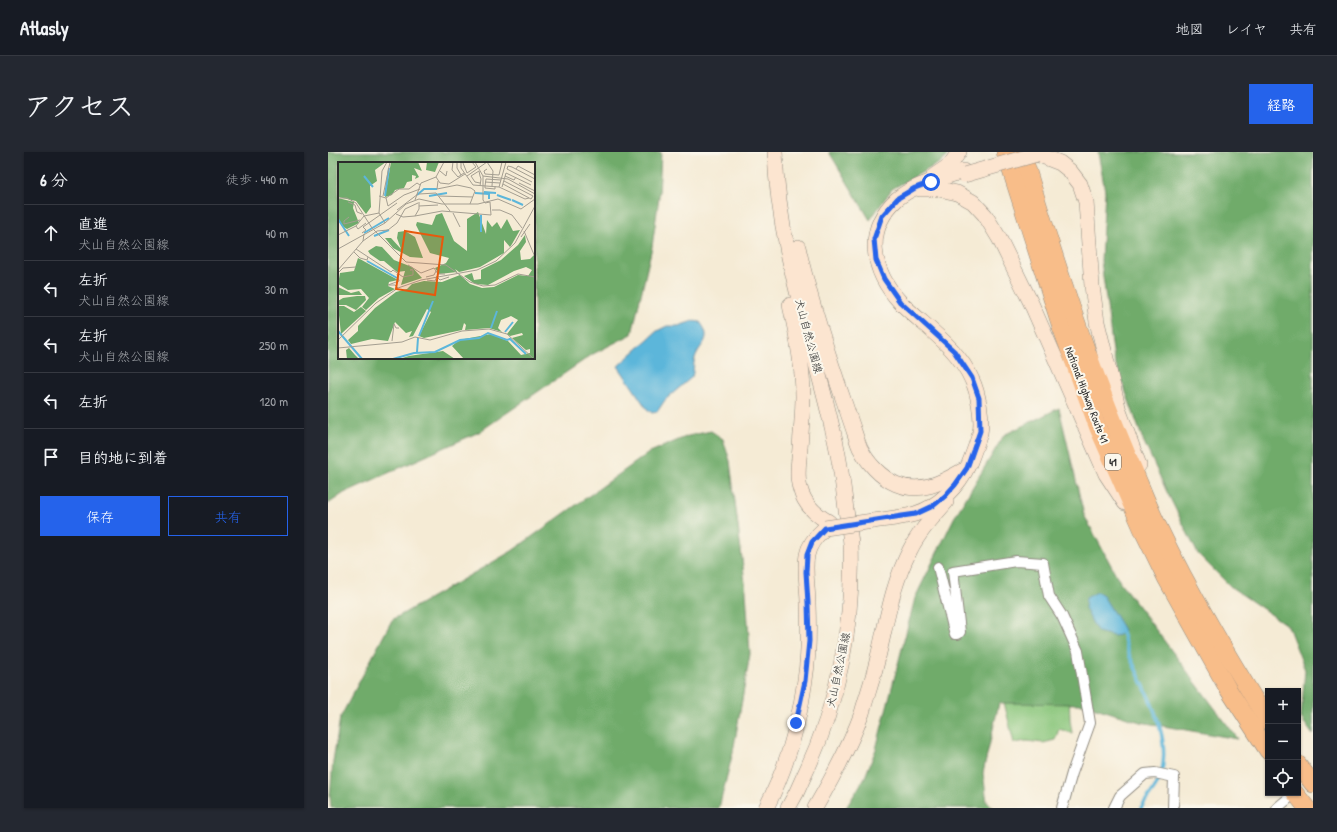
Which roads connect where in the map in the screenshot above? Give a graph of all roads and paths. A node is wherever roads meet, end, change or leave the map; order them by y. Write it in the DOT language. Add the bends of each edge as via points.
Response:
graph roads {
  1 [pos="775,152"];
  2 [pos="959,152"];
  3 [pos="1005,152"];
  4 [pos="1029,153"];
  5 [pos="776,175"];
  6 [pos="915,188"];
  7 [pos="967,468"];
  8 [pos="955,485"];
  9 [pos="827,525"];
  10 [pos="1151,530"];
  11 [pos="938,567"];
  12 [pos="1265,716"];
  13 [pos="1265,746"];
  14 [pos="1301,768"];
  15 [pos="1313,784"];
  16 [pos="1291,796"];
  17 [pos="1297,796"];
  18 [pos="766,808"];
  19 [pos="788,808"];
  20 [pos="815,808"];
  21 [pos="1062,808"];
  22 [pos="1114,808"];
  23 [pos="1173,808"];
  24 [pos="1277,808"];
  25 [pos="1307,808"];
  1 -- 5 [label="main road, 犬山自然公園線"];
  2 -- 6 [label="main road" via="950,165"];
  3 -- 10 [label="highway, National Highway Route 41 / 41" via="1061,327 1098,428"];
  4 -- 6 [label="main road"];
  4 -- 10 [label="highway, National Highway Route 41 / 41" via="1048,238"];
  4 -- 10 [label="main road" via="1060,163 1070,171 1080,184 1086,202 1092,286 1104,351 1119,411 1135,452"];
  5 -- 7 [label="main road" via="790,215 800,260 827,352 859,447 882,475 908,487 934,486"];
  5 -- 9 [label="main road" via="775,209 780,255 802,373 799,486 811,509"];
  5 -- 19 [label="main road, 犬山自然公園線" via="797,291 832,428 843,482 851,543 848,619 842,663 813,758"];
  6 -- 7 [label="main road" via="898,198 882,216 874,239 876,260 884,279 900,302 954,351 972,378 979,398 980,431"];
  6 -- 10 [label="main road" via="957,193 973,202 985,215 1031,303 1106,474"];
  7 -- 8 [label="main road"];
  8 -- 9 [label="main road, bridge" via="933,506 916,514"];
  8 -- 20 [label="main road" via="947,501 910,549 900,572 890,600 878,658 861,714 840,764"];
  9 -- 18 [label="main road" via="812,542 807,555 809,641 805,681 785,764"];
  10 -- 12 [label="highway, National Highway Route 41 / 41"];
  10 -- 13 [label="highway, National Highway Route 41 / 41" via="1166,578 1228,689"];
  11 -- 21 [label="street" via="955,634 958,634 960,632 953,571 1016,560 1043,563 1049,596 1062,616 1078,651 1090,723"];
  14 -- 15 [label="highway"];
  16 -- 24 [label="street"];
  17 -- 25 [label="highway"];
  22 -- 23 [label="street" via="1120,796 1144,774 1154,773 1174,778"];
}
